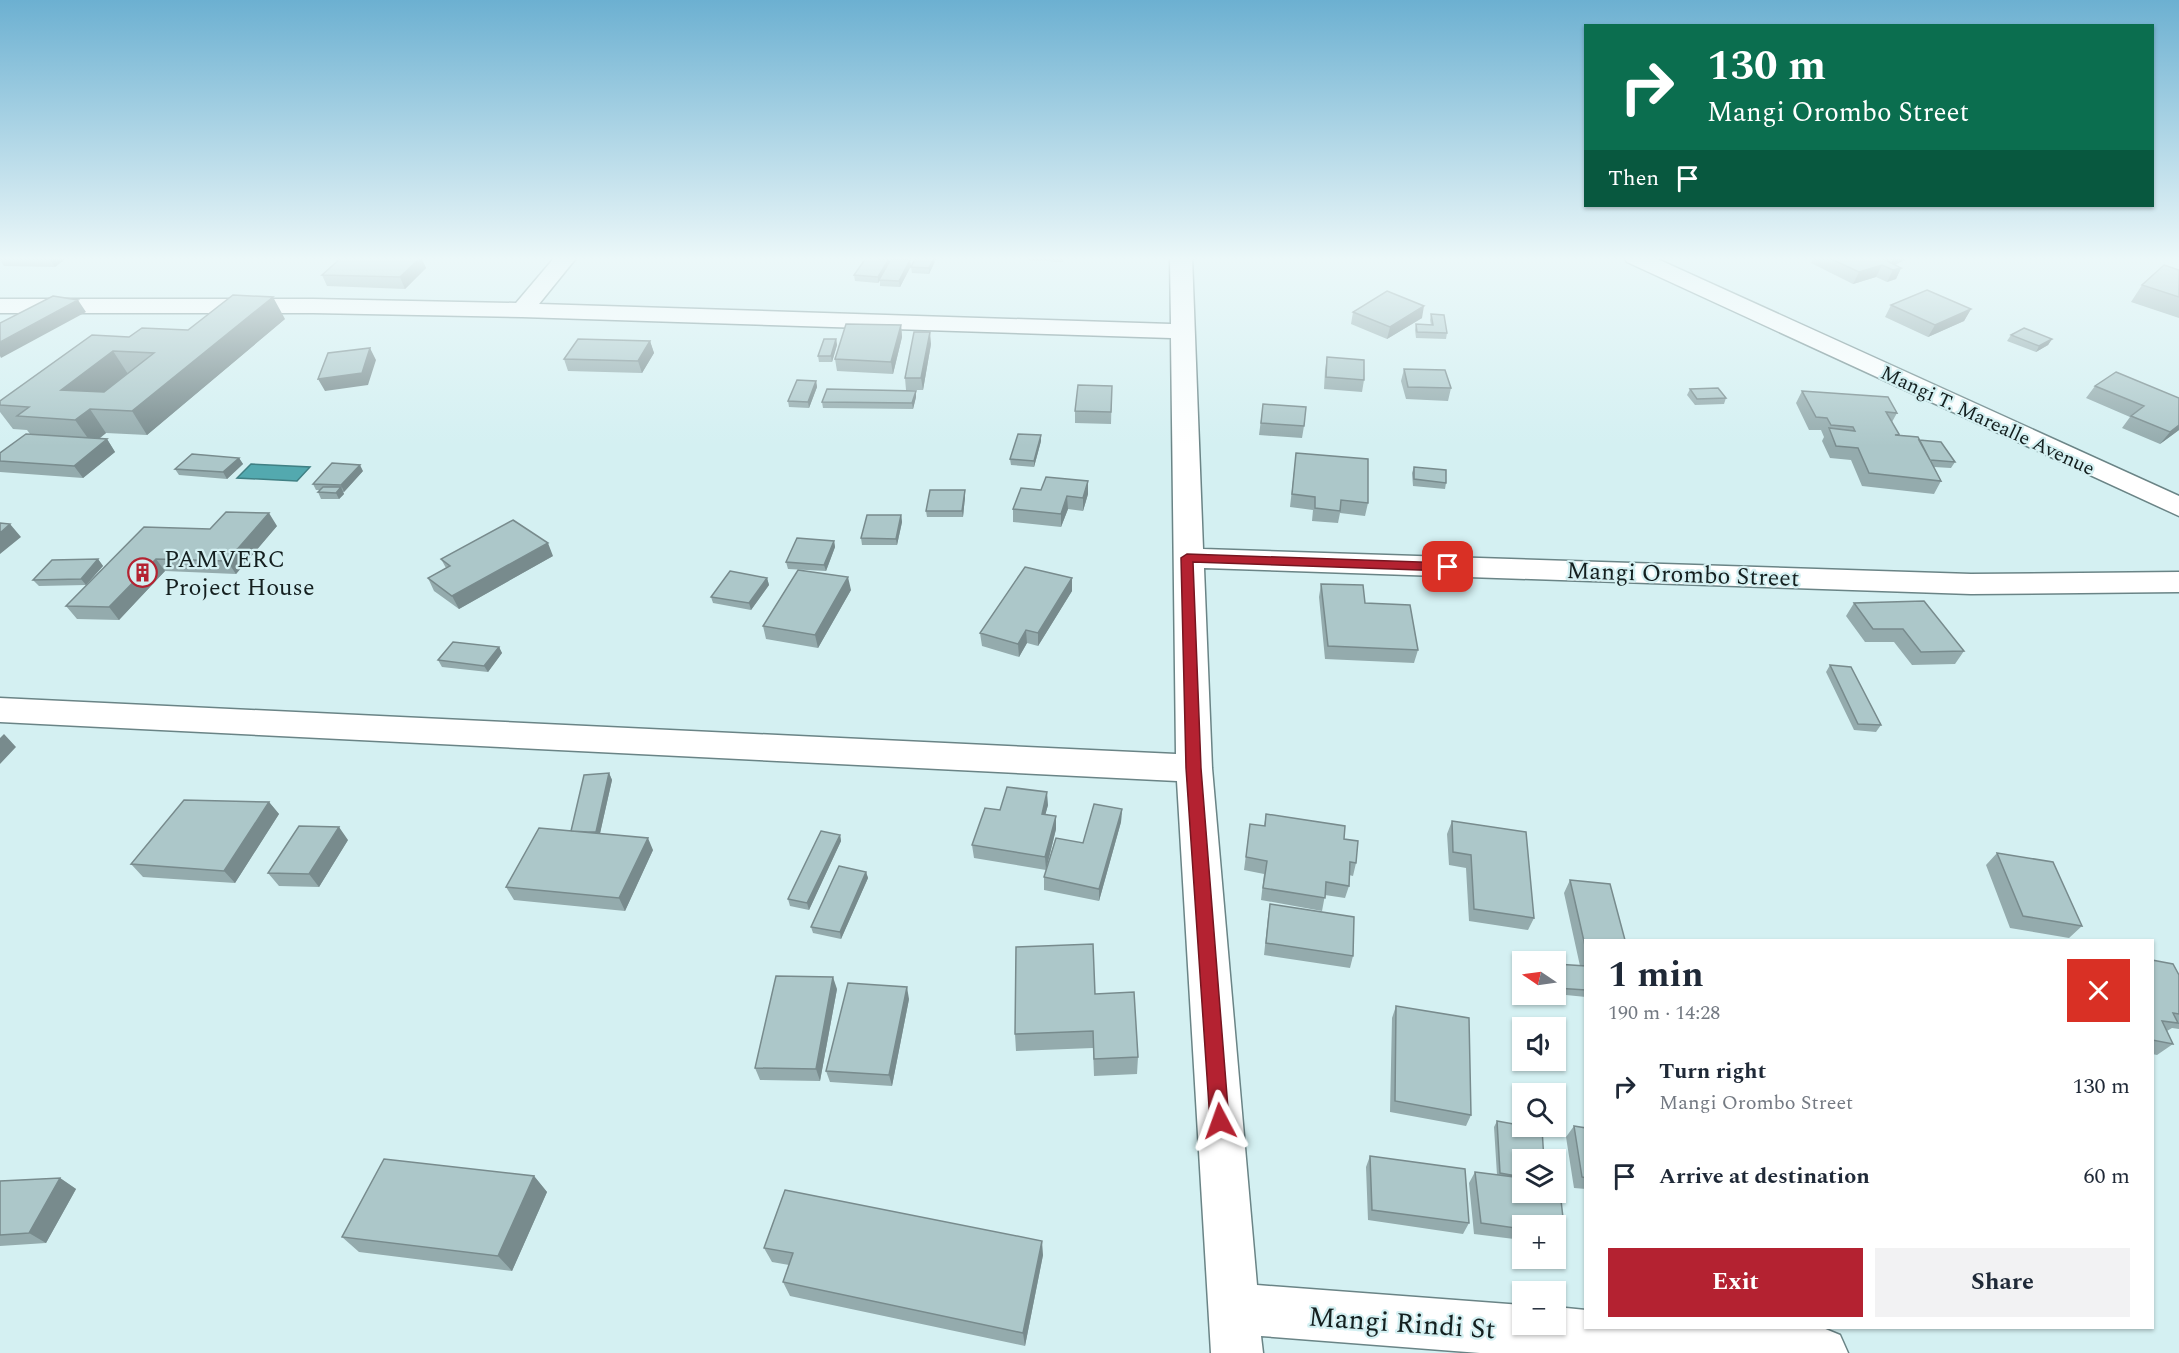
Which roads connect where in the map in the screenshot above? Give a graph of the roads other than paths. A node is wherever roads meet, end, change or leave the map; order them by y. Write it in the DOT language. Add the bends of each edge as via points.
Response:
graph roads {
  1 [pos="841,320"];
  2 [pos="1183,320"];
  3 [pos="1772,320"];
  4 [pos="1183,331"];
  5 [pos="2179,507"];
  6 [pos="1187,558"];
  7 [pos="2179,582"];
  8 [pos="0,710"];
  9 [pos="1194,768"];
  10 [pos="1235,1331"];
  11 [pos="1822,1353"];
  1 -- 4 [label="street"];
  2 -- 4 [label="street"];
  3 -- 5 [label="street, Mangi T. Marealle Avenue"];
  4 -- 6 [label="street"];
  6 -- 7 [label="street, Mangi Orombo Street" via="1971,584"];
  6 -- 9 [label="street"];
  8 -- 9 [label="street"];
  9 -- 10 [label="street"];
  10 -- 11 [label="street, Mangi Rindi St"];
}
